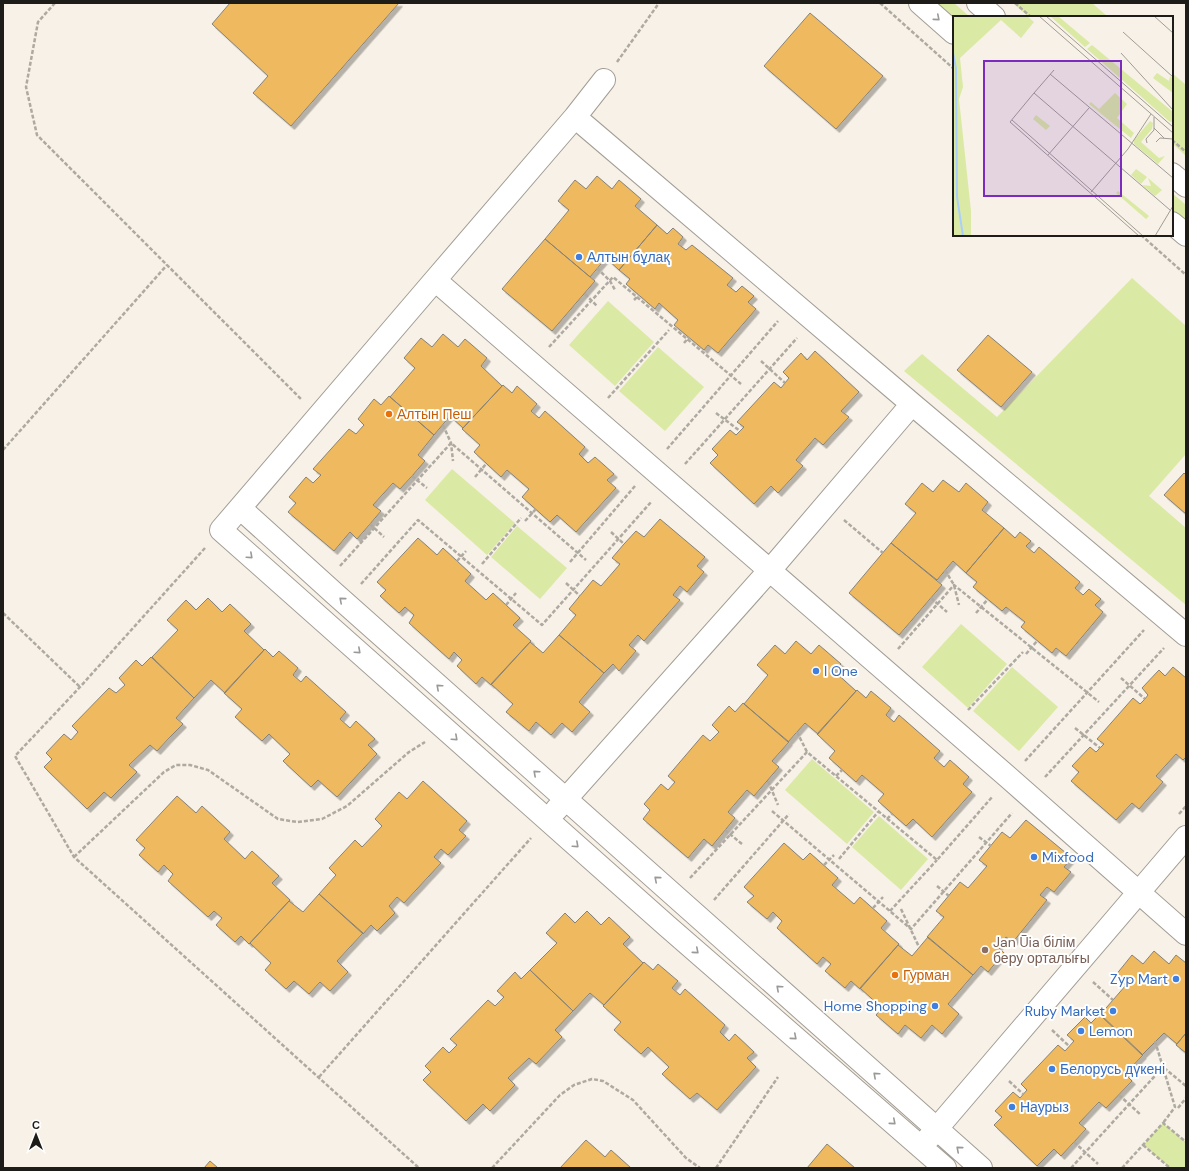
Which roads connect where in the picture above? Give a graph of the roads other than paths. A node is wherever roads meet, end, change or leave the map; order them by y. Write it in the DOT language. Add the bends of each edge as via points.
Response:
graph roads {
  1 [pos="920,3"];
  2 [pos="978,3"];
  3 [pos="993,16"];
  4 [pos="953,32"];
  5 [pos="604,80"];
  6 [pos="575,117"];
  7 [pos="1173,175"];
  8 [pos="1186,186"];
  9 [pos="1173,224"];
  10 [pos="1186,235"];
  11 [pos="435,280"];
  12 [pos="912,404"];
  13 [pos="240,508"];
  14 [pos="769,570"];
  15 [pos="1183,633"];
  16 [pos="565,799"];
  17 [pos="547,820"];
  18 [pos="1186,837"];
  19 [pos="1138,892"];
  20 [pos="686,905"];
  21 [pos="667,926"];
  22 [pos="1186,934"];
  23 [pos="936,1129"];
  24 [pos="921,1147"];
  25 [pos="945,1168"];
  26 [pos="981,1168"];
  1 -- 4 [label="main road, one-way"];
  2 -- 3 [label="main road"];
  5 -- 6 [label="main road"];
  6 -- 11 [label="main road"];
  6 -- 12 [label="main road"];
  7 -- 8 [label="main road"];
  9 -- 10 [label="main road"];
  11 -- 13 [label="main road"];
  11 -- 14 [label="main road"];
  12 -- 14 [label="main road"];
  12 -- 15 [label="main road"];
  16 -- 13 [label="main road, one-way"];
  13 -- 17 [label="main road, one-way" via="221,530"];
  14 -- 16 [label="main road"];
  14 -- 19 [label="main road"];
  16 -- 17 [label="main road"];
  20 -- 16 [label="main road, one-way"];
  17 -- 21 [label="main road, one-way"];
  18 -- 19 [label="main road"];
  19 -- 22 [label="main road"];
  19 -- 23 [label="main road"];
  20 -- 21 [label="main road"];
  23 -- 20 [label="main road, one-way"];
  21 -- 24 [label="main road, one-way"];
  23 -- 24 [label="main road"];
  26 -- 23 [label="main road, one-way"];
  24 -- 25 [label="main road"];
}
